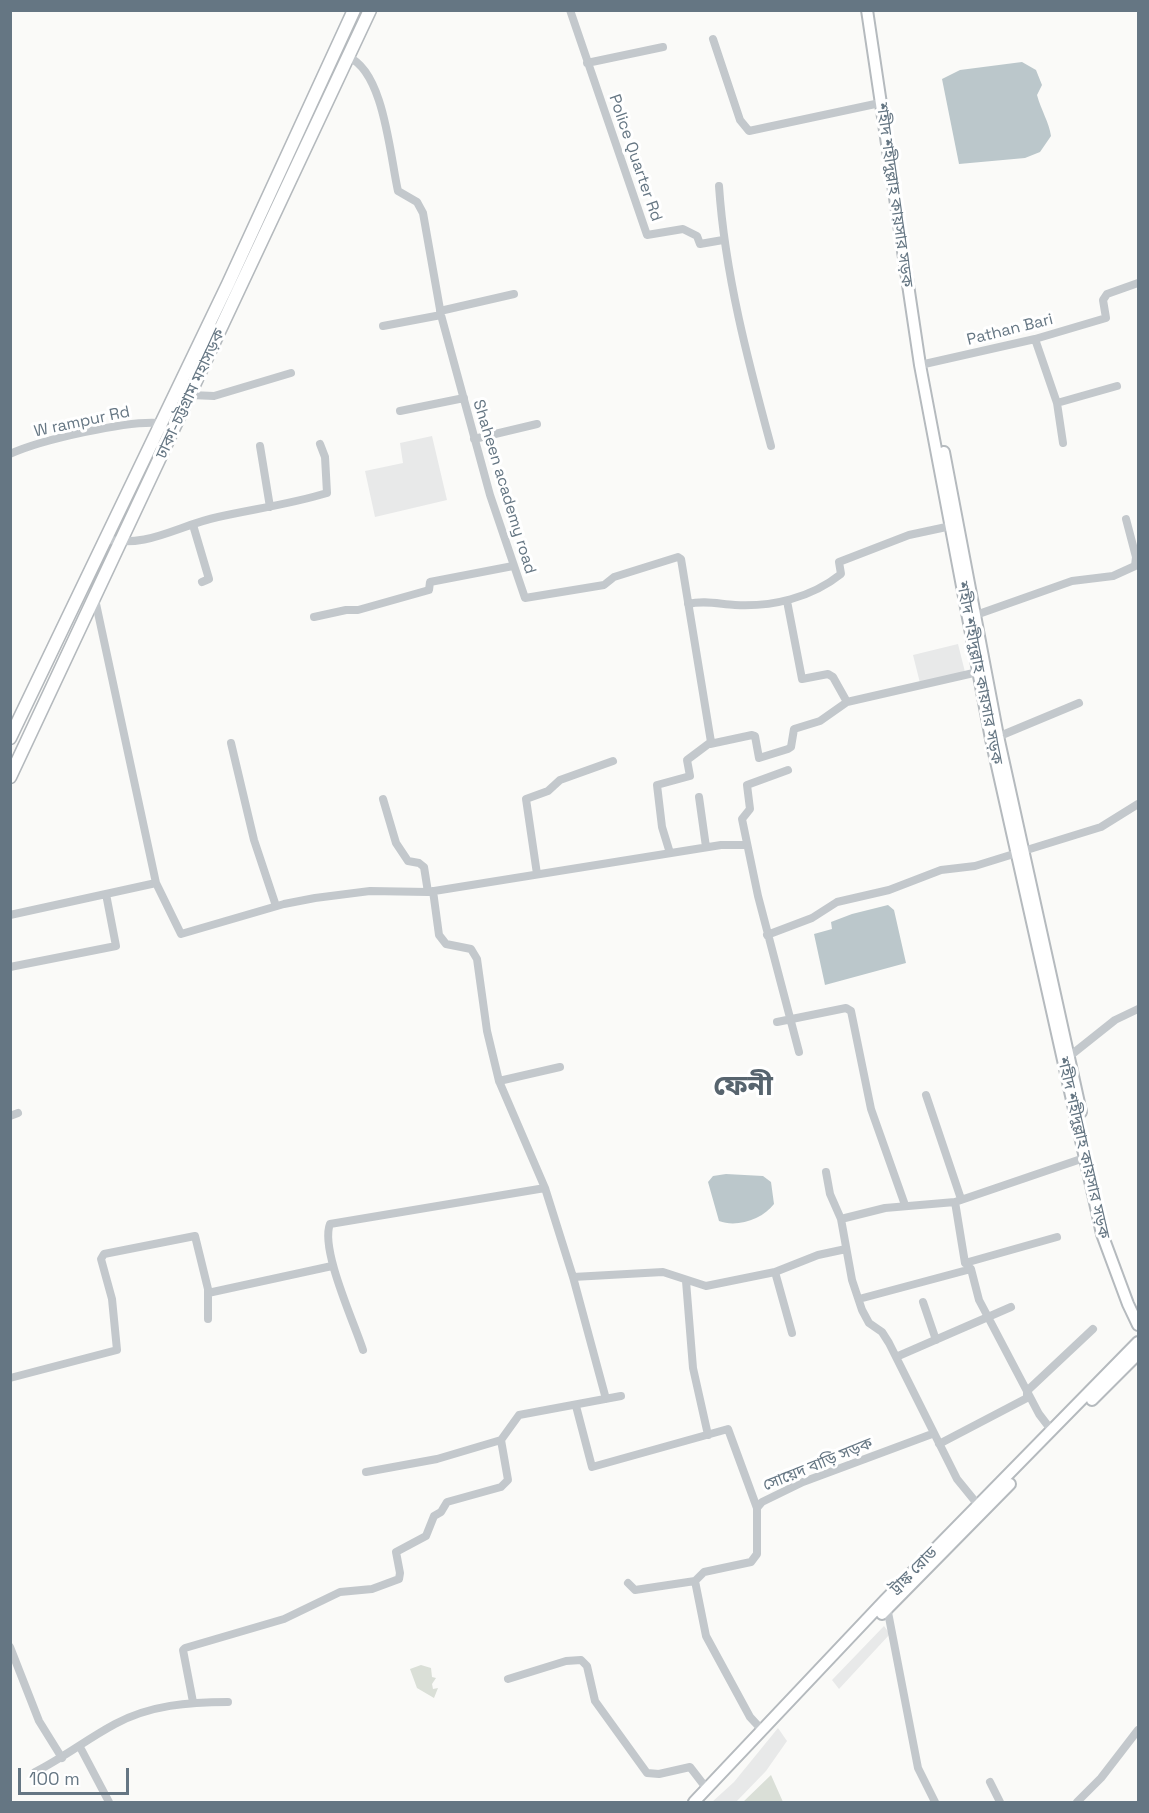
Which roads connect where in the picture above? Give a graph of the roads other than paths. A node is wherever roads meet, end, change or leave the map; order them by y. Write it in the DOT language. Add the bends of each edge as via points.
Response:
graph roads {
  1 [pos="354,10"];
  2 [pos="370,10"];
  3 [pos="570,10"];
  4 [pos="867,10"];
  5 [pos="873,10"];
  6 [pos="713,39"];
  7 [pos="663,47"];
  8 [pos="348,57"];
  9 [pos="587,63"];
  10 [pos="880,103"];
  11 [pos="719,186"];
  12 [pos="723,240"];
  13 [pos="1138,283"];
  14 [pos="514,294"];
  15 [pos="440,313"];
  16 [pos="383,326"];
  17 [pos="1035,339"];
  18 [pos="923,364"];
  19 [pos="291,374"];
  20 [pos="1117,387"];
  21 [pos="191,395"];
  22 [pos="464,398"];
  23 [pos="1057,403"];
  24 [pos="400,411"];
  25 [pos="160,423"];
  26 [pos="537,424"];
  27 [pos="474,439"];
  28 [pos="1063,443"];
  29 [pos="320,444"];
  30 [pos="260,446"];
  31 [pos="771,446"];
  32 [pos="10,454"];
  33 [pos="270,507"];
  34 [pos="1125,519"];
  35 [pos="193,525"];
  36 [pos="951,526"];
  37 [pos="106,539"];
  38 [pos="121,543"];
  39 [pos="513,566"];
  40 [pos="202,582"];
  41 [pos="95,599"];
  42 [pos="787,601"];
  43 [pos="688,604"];
  44 [pos="314,616"];
  45 [pos="973,616"];
  46 [pos="978,672"];
  47 [pos="847,702"];
  48 [pos="1078,703"];
  49 [pos="10,738"];
  50 [pos="995,738"];
  51 [pos="231,743"];
  52 [pos="710,744"];
  53 [pos="614,761"];
  54 [pos="788,770"];
  55 [pos="10,777"];
  56 [pos="699,797"];
  57 [pos="383,799"];
  58 [pos="1138,804"];
  59 [pos="745,845"];
  60 [pos="706,847"];
  61 [pos="1020,852"];
  62 [pos="670,853"];
  63 [pos="537,874"];
  64 [pos="156,883"];
  65 [pos="431,891"];
  66 [pos="106,894"];
  67 [pos="276,906"];
  68 [pos="10,915"];
  69 [pos="767,934"];
  70 [pos="10,967"];
  71 [pos="1138,1010"];
  72 [pos="791,1019"];
  73 [pos="777,1022"];
  74 [pos="799,1052"];
  75 [pos="1066,1059"];
  76 [pos="560,1067"];
  77 [pos="499,1082"];
  78 [pos="926,1095"];
  79 [pos="1084,1158"];
  80 [pos="826,1172"];
  81 [pos="545,1188"];
  82 [pos="958,1200"];
  83 [pos="905,1205"];
  84 [pos="842,1219"];
  85 [pos="1057,1237"];
  86 [pos="846,1249"];
  87 [pos="332,1266"];
  88 [pos="968,1266"];
  89 [pos="775,1272"];
  90 [pos="573,1277"];
  91 [pos="686,1281"];
  92 [pos="208,1293"];
  93 [pos="859,1299"];
  94 [pos="922,1302"];
  95 [pos="1011,1307"];
  96 [pos="1138,1310"];
  97 [pos="987,1317"];
  98 [pos="208,1319"];
  99 [pos="1138,1325"];
  100 [pos="1093,1329"];
  101 [pos="792,1334"];
  102 [pos="936,1340"];
  103 [pos="1138,1342"];
  104 [pos="363,1350"];
  105 [pos="1138,1353"];
  106 [pos="896,1357"];
  107 [pos="10,1378"];
  108 [pos="1027,1391"];
  109 [pos="621,1396"];
  110 [pos="606,1399"];
  111 [pos="576,1406"];
  112 [pos="1052,1431"];
  113 [pos="933,1434"];
  114 [pos="708,1435"];
  115 [pos="501,1440"];
  116 [pos="939,1444"];
  117 [pos="366,1472"];
  118 [pos="979,1506"];
  119 [pos="757,1508"];
  120 [pos="695,1581"];
  121 [pos="628,1583"];
  122 [pos="886,1604"];
  123 [pos="10,1647"];
  124 [pos="508,1679"];
  125 [pos="193,1702"];
  126 [pos="228,1702"];
  127 [pos="762,1730"];
  128 [pos="1138,1730"];
  129 [pos="80,1747"];
  130 [pos="62,1758"];
  131 [pos="35,1772"];
  132 [pos="990,1782"];
  133 [pos="707,1789"];
  134 [pos="109,1803"];
  135 [pos="694,1803"];
  136 [pos="701,1803"];
  137 [pos="935,1803"];
  138 [pos="1000,1803"];
  139 [pos="1077,1803"];
  1 -- 25 [label="highway, ঢাকা-চট্টগ্রাম মহাসড়ক"];
  2 -- 8 [label="highway, ঢাকা-চট্টগ্রাম মহাসড়ক"];
  3 -- 9 [label="street, Police Quarter Rd"];
  4 -- 10 [label="main road, শহীদ শহীদুল্লাহ কায়সার সড়ক"];
  5 -- 18 [label="main road, শহীদ শহীদুল্লাহ কায়সার সড়ক"];
  6 -- 10 [label="street" via="740,120 749,131"];
  7 -- 9 [label="street"];
  8 -- 15 [label="street, Shaheen academy road" via="360,62 376,86 398,191 417,202 423,213"];
  8 -- 21 [label="highway, ঢাকা-চট্টগ্রাম মহাসড়ক"];
  9 -- 12 [label="street, Police Quarter Rd" via="647,236 683,229 697,236 700,244"];
  10 -- 18 [label="main road, শহীদ শহীদুল্লাহ কায়সার সড়ক"];
  11 -- 12 [label="street"];
  12 -- 31 [label="street" via="740,328"];
  13 -- 17 [label="street, Pathan Bari" via="1107,294 1103,300 1106,318"];
  14 -- 15 [label="street"];
  15 -- 16 [label="street"];
  15 -- 22 [label="street, Shaheen academy road"];
  17 -- 18 [label="street, Pathan Bari"];
  17 -- 23 [label="street"];
  18 -- 36 [label="main road, শহীদ শহীদুল্লাহ কায়সার সড়ক"];
  18 -- 45 [label="main road, শহীদ শহীদুল্লাহ কায়সার সড়ক"];
  19 -- 21 [label="street" via="214,396"];
  20 -- 23 [label="street"];
  21 -- 38 [label="highway, ঢাকা-চট্টগ্রাম মহাসড়ক"];
  22 -- 24 [label="street"];
  22 -- 27 [label="street, Shaheen academy road"];
  23 -- 28 [label="street"];
  25 -- 32 [label="street, W rampur Rd" via="95,431"];
  25 -- 37 [label="highway, ঢাকা-চট্টগ্রাম মহাসড়ক"];
  26 -- 27 [label="street"];
  27 -- 39 [label="street, Shaheen academy road"];
  29 -- 33 [label="street" via="325,457 327,493"];
  30 -- 33 [label="street"];
  33 -- 35 [label="street"];
  34 -- 45 [label="street" via="1135,566 1113,576 1072,581"];
  35 -- 38 [label="street" via="146,540"];
  35 -- 40 [label="street" via="209,579"];
  36 -- 42 [label="street" via="909,535 838,562 841,574 833,581"];
  36 -- 45 [label="main road, শহীদ শহীদুল্লাহ কায়সার সড়ক"];
  37 -- 38 [label="street"];
  37 -- 49 [label="highway, ঢাকা-চট্টগ্রাম মহাসড়ক"];
  38 -- 41 [label="highway, ঢাকা-চট্টগ্রাম মহাসড়ক"];
  39 -- 43 [label="street, Shaheen academy road" via="523,596 528,598 604,585 614,577 678,557"];
  39 -- 44 [label="street" via="430,582 429,590 358,610"];
  41 -- 55 [label="highway, ঢাকা-চট্টগ্রাম মহাসড়ক"];
  41 -- 64 [label="street"];
  42 -- 43 [label="street"];
  42 -- 47 [label="street" via="802,679 828,674"];
  43 -- 52 [label="street, Shaheen academy road"];
  45 -- 46 [label="main road, শহীদ শহীদুল্লাহ কায়সার সড়ক"];
  45 -- 50 [label="main road, শহীদ শহীদুল্লাহ কায়সার সড়ক"];
  46 -- 47 [label="street"];
  46 -- 50 [label="main road, শহীদ শহীদুল্লাহ কায়সার সড়ক"];
  47 -- 52 [label="street" via="820,721 795,729 788,749 759,758 752,735"];
  48 -- 50 [label="street"];
  50 -- 61 [label="main road, শহীদ শহীদুল্লাহ কায়সার সড়ক"];
  51 -- 67 [label="street" via="254,840"];
  52 -- 62 [label="street" via="689,758 690,776 657,785"];
  53 -- 63 [label="street" via="560,780 548,791 526,799"];
  54 -- 59 [label="street" via="747,785 750,809 742,819"];
  56 -- 60 [label="street"];
  57 -- 65 [label="street" via="396,843 408,861 424,867"];
  58 -- 61 [label="street" via="1101,827"];
  59 -- 60 [label="street"];
  59 -- 69 [label="street"];
  60 -- 62 [label="street"];
  61 -- 69 [label="street" via="975,866 941,870 889,890 837,902 812,918"];
  61 -- 75 [label="main road, শহীদ শহীদুল্লাহ কায়সার সড়ক"];
  62 -- 63 [label="street"];
  63 -- 65 [label="street"];
  64 -- 66 [label="street"];
  64 -- 67 [label="street" via="181,934"];
  65 -- 67 [label="street" via="370,891"];
  65 -- 77 [label="street" via="439,935 446,944 471,949 477,959"];
  66 -- 68 [label="street"];
  66 -- 70 [label="street" via="116,946"];
  69 -- 72 [label="street"];
  71 -- 75 [label="street" via="1115,1020"];
  72 -- 73 [label="street"];
  72 -- 74 [label="street"];
  72 -- 83 [label="street" via="846,1008 851,1011 871,1109"];
  75 -- 79 [label="main road, শহীদ শহীদুল্লাহ কায়সার সড়ক"];
  75 -- 96 [label="main road, শহীদ শহীদুল্লাহ কায়সার সড়ক" via="1109,1232"];
  76 -- 77 [label="street"];
  77 -- 81 [label="street"];
  78 -- 82 [label="street"];
  79 -- 82 [label="street"];
  79 -- 99 [label="main road, শহীদ শহীদুল্লাহ কায়সার সড়ক" via="1105,1242"];
  80 -- 84 [label="street" via="830,1194"];
  81 -- 87 [label="street" via="333,1222 328,1235"];
  81 -- 90 [label="street"];
  82 -- 83 [label="street"];
  82 -- 88 [label="street"];
  83 -- 84 [label="street"];
  84 -- 86 [label="street"];
  85 -- 88 [label="street"];
  86 -- 89 [label="street"];
  86 -- 93 [label="street"];
  87 -- 92 [label="street"];
  87 -- 104 [label="street"];
  88 -- 93 [label="street"];
  88 -- 97 [label="street"];
  89 -- 91 [label="street" via="706,1286"];
  89 -- 101 [label="street"];
  90 -- 91 [label="street" via="663,1272"];
  90 -- 110 [label="street"];
  91 -- 114 [label="street" via="693,1368"];
  92 -- 98 [label="street"];
  92 -- 107 [label="street" via="195,1236 104,1254 101,1259 112,1299 117,1350"];
  93 -- 106 [label="street" via="869,1323 882,1332"];
  94 -- 102 [label="street"];
  95 -- 97 [label="street"];
  97 -- 102 [label="street"];
  97 -- 108 [label="street"];
  100 -- 108 [label="street"];
  102 -- 106 [label="street"];
  103 -- 112 [label="main road, ট্রাঙ্ক রোড"];
  105 -- 122 [label="main road, ট্রাঙ্ক রোড" via="982,1515"];
  106 -- 113 [label="street"];
  108 -- 112 [label="street"];
  108 -- 116 [label="street" via="1027,1398"];
  109 -- 110 [label="street"];
  110 -- 111 [label="street"];
  111 -- 114 [label="street" via="592,1467"];
  111 -- 115 [label="street" via="519,1415"];
  112 -- 118 [label="main road, ট্রাঙ্ক রোড"];
  113 -- 116 [label="street"];
  113 -- 119 [label="street, সোয়েদ বাড়ি সড়ক" via="803,1482"];
  114 -- 119 [label="street" via="728,1429"];
  115 -- 117 [label="street" via="437,1459"];
  115 -- 125 [label="street" via="508,1480 501,1487 447,1502 434,1516 426,1536 396,1552 399,1579 372,1589 340,1592 284,1619 185,1648"];
  116 -- 118 [label="street" via="957,1479"];
  118 -- 122 [label="main road, ট্রাঙ্ক রোড"];
  119 -- 120 [label="street, সোয়েদ বাড়ি সড়ক" via="754,1559 704,1572"];
  120 -- 121 [label="street, সোয়েদ বাড়ি সড়ক" via="635,1590"];
  120 -- 127 [label="street" via="706,1636 750,1717"];
  122 -- 127 [label="main road, ট্রাঙ্ক রোড"];
  122 -- 136 [label="main road, ট্রাঙ্ক রোড"];
  122 -- 137 [label="street" via="918,1768"];
  123 -- 130 [label="street" via="39,1721"];
  124 -- 133 [label="street" via="581,1660 587,1666 595,1701 647,1773 690,1767"];
  125 -- 126 [label="street"];
  125 -- 129 [label="street" via="162,1706 138,1715"];
  127 -- 133 [label="main road, ট্রাঙ্ক রোড"];
  128 -- 139 [label="street"];
  129 -- 130 [label="street"];
  129 -- 134 [label="street"];
  130 -- 131 [label="street"];
  132 -- 138 [label="street"];
  133 -- 135 [label="main road, ট্রাঙ্ক রোড"];
}
